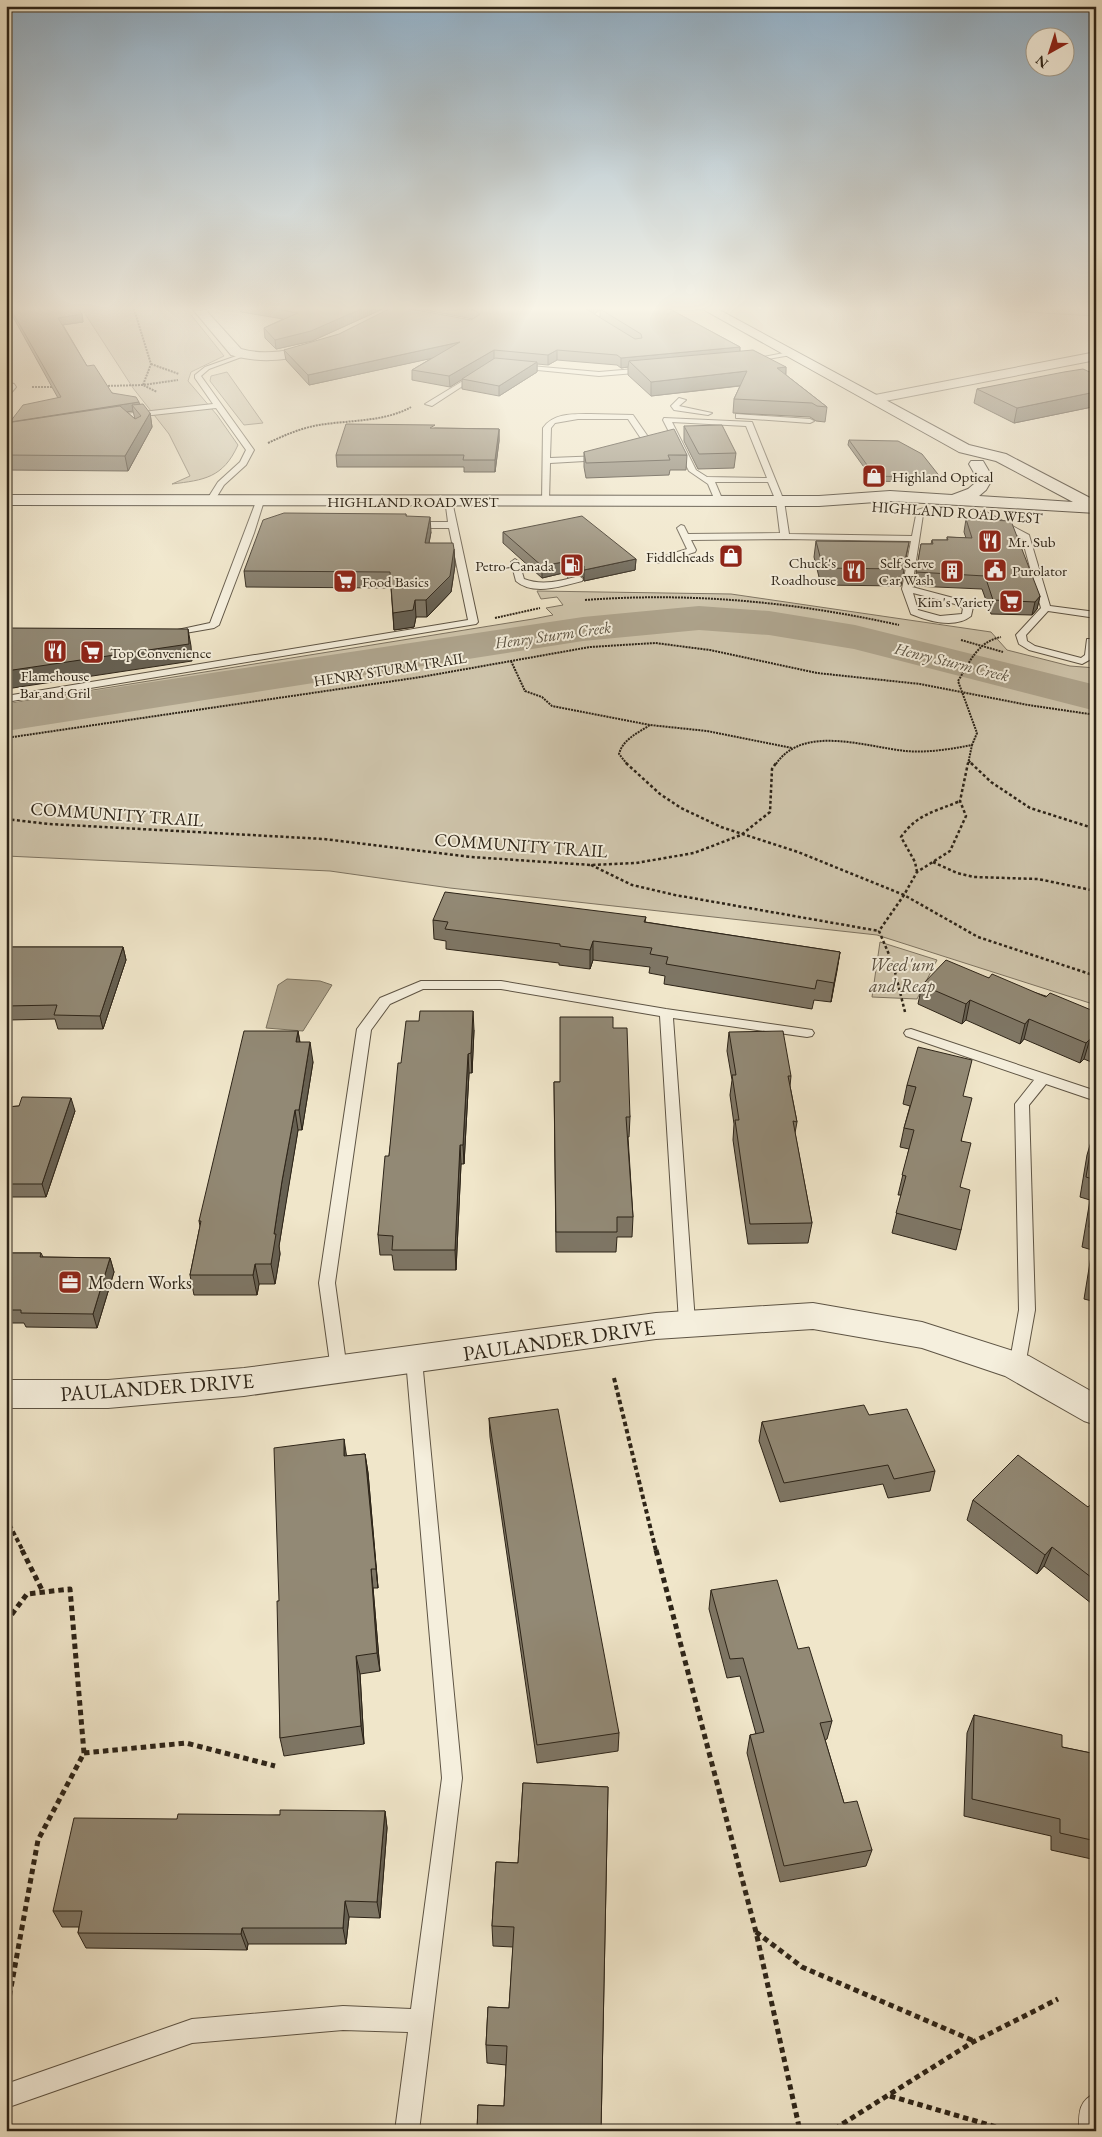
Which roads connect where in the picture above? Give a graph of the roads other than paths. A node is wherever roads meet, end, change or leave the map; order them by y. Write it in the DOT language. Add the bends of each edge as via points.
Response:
graph roads {
  1 [pos="218,406"];
  2 [pos="675,406"];
  3 [pos="885,406"];
  4 [pos="126,416"];
  5 [pos="116,417"];
  6 [pos="810,422"];
  7 [pos="134,426"];
  8 [pos="632,449"];
  9 [pos="964,449"];
  10 [pos="614,454"];
  11 [pos="546,461"];
  12 [pos="977,464"];
  13 [pos="1003,477"];
  14 [pos="706,479"];
  15 [pos="772,480"];
  16 [pos="1027,490"];
  17 [pos="955,499"];
  18 [pos="6,500"];
  19 [pos="210,501"];
  20 [pos="260,501"];
  21 [pos="448,501"];
  22 [pos="545,501"];
  23 [pos="719,501"];
  24 [pos="780,501"];
  25 [pos="819,501"];
  26 [pos="1055,504"];
  27 [pos="921,510"];
  28 [pos="983,514"];
  29 [pos="1093,516"];
  30 [pos="405,525"];
  31 [pos="453,525"];
  32 [pos="681,528"];
  33 [pos="785,536"];
  34 [pos="686,537"];
  35 [pos="916,539"];
  36 [pos="658,561"];
  37 [pos="515,562"];
  38 [pos="579,579"];
  39 [pos="907,589"];
  40 [pos="1046,608"];
  41 [pos="1092,617"];
  42 [pos="160,636"];
  43 [pos="1090,641"];
  44 [pos="6,699"];
  45 [pos="666,1013"];
  46 [pos="807,1033"];
  47 [pos="911,1033"];
  48 [pos="1043,1078"];
  49 [pos="1096,1096"];
  50 [pos="687,1322"];
  51 [pos="414,1360"];
  52 [pos="1017,1366"];
  53 [pos="339,1370"];
  54 [pos="6,1394"];
  55 [pos="1096,1411"];
  56 [pos="421,2021"];
  57 [pos="6,2096"];
  58 [pos="1096,2105"];
  59 [pos="407,2131"];
  60 [pos="1091,2131"];
  1 -- 4 [label="lane"];
  1 -- 19 [label="lane" via="250,450 243,464 221,484"];
  2 -- 6 [label="lane" via="686,411"];
  3 -- 9 [label="main road"];
  4 -- 5 [label="lane"];
  4 -- 7 [label="lane"];
  8 -- 11 [label="lane" via="649,444 630,417 562,418 552,421 547,428"];
  9 -- 12 [label="main road"];
  9 -- 29 [label="main road" via="1001,457"];
  10 -- 11 [label="lane" via="597,460"];
  11 -- 22 [label="lane"];
  12 -- 13 [label="main road"];
  12 -- 17 [label="main road" via="985,478 982,486 977,492"];
  14 -- 15 [label="lane"];
  14 -- 15 [label="lane" via="693,471 667,420 749,424"];
  14 -- 23 [label="lane" via="712,483"];
  15 -- 24 [label="lane"];
  16 -- 26 [label="main road"];
  17 -- 25 [label="main road, HIGHLAND ROAD WEST" via="890,496"];
  17 -- 26 [label="main road, HIGHLAND ROAD WEST"];
  18 -- 19 [label="main road, HIGHLAND ROAD WEST"];
  19 -- 20 [label="main road, HIGHLAND ROAD WEST"];
  20 -- 21 [label="main road, HIGHLAND ROAD WEST"];
  20 -- 42 [label="lane" via="257,524 214,625"];
  21 -- 22 [label="main road, HIGHLAND ROAD WEST"];
  21 -- 31 [label="lane"];
  22 -- 23 [label="main road, HIGHLAND ROAD WEST"];
  23 -- 24 [label="main road, HIGHLAND ROAD WEST"];
  24 -- 25 [label="main road, HIGHLAND ROAD WEST"];
  24 -- 33 [label="lane"];
  25 -- 27 [label="main road, HIGHLAND ROAD WEST"];
  26 -- 29 [label="main road"];
  27 -- 28 [label="main road, HIGHLAND ROAD WEST"];
  27 -- 35 [label="lane"];
  28 -- 29 [label="main road, HIGHLAND ROAD WEST"];
  28 -- 40 [label="lane" via="1026,537"];
  30 -- 31 [label="lane"];
  31 -- 44 [label="lane" via="473,622"];
  32 -- 34 [label="lane"];
  33 -- 34 [label="lane"];
  33 -- 35 [label="lane"];
  34 -- 36 [label="lane" via="692,550"];
  35 -- 39 [label="lane"];
  37 -- 38 [label="lane" via="520,581 531,586 549,586"];
  39 -- 39 [label="lane" via="914,612 951,621 966,616 968,608 958,602"];
  40 -- 41 [label="lane"];
  40 -- 43 [label="lane" via="1021,635 1022,642 1032,648 1082,661 1090,656"];
  45 -- 46 [label="lane"];
  45 -- 50 [label="lane"];
  45 -- 53 [label="lane" via="501,985 421,985 385,1001 364,1028 326,1283"];
  47 -- 48 [label="lane"];
  48 -- 49 [label="lane"];
  48 -- 52 [label="lane" via="1022,1104 1027,1310"];
  50 -- 51 [label="main road, PAULANDER DRIVE"];
  50 -- 52 [label="main road, PAULANDER DRIVE" via="813,1316 922,1335"];
  51 -- 53 [label="main road, PAULANDER DRIVE"];
  51 -- 56 [label="lane" via="452,1778"];
  52 -- 55 [label="main road, PAULANDER DRIVE"];
  53 -- 54 [label="main road, PAULANDER DRIVE" via="108,1394"];
  56 -- 57 [label="lane" via="343,2018 192,2030"];
  56 -- 59 [label="lane"];
  58 -- 60 [label="lane" via="1091,2110"];
}
